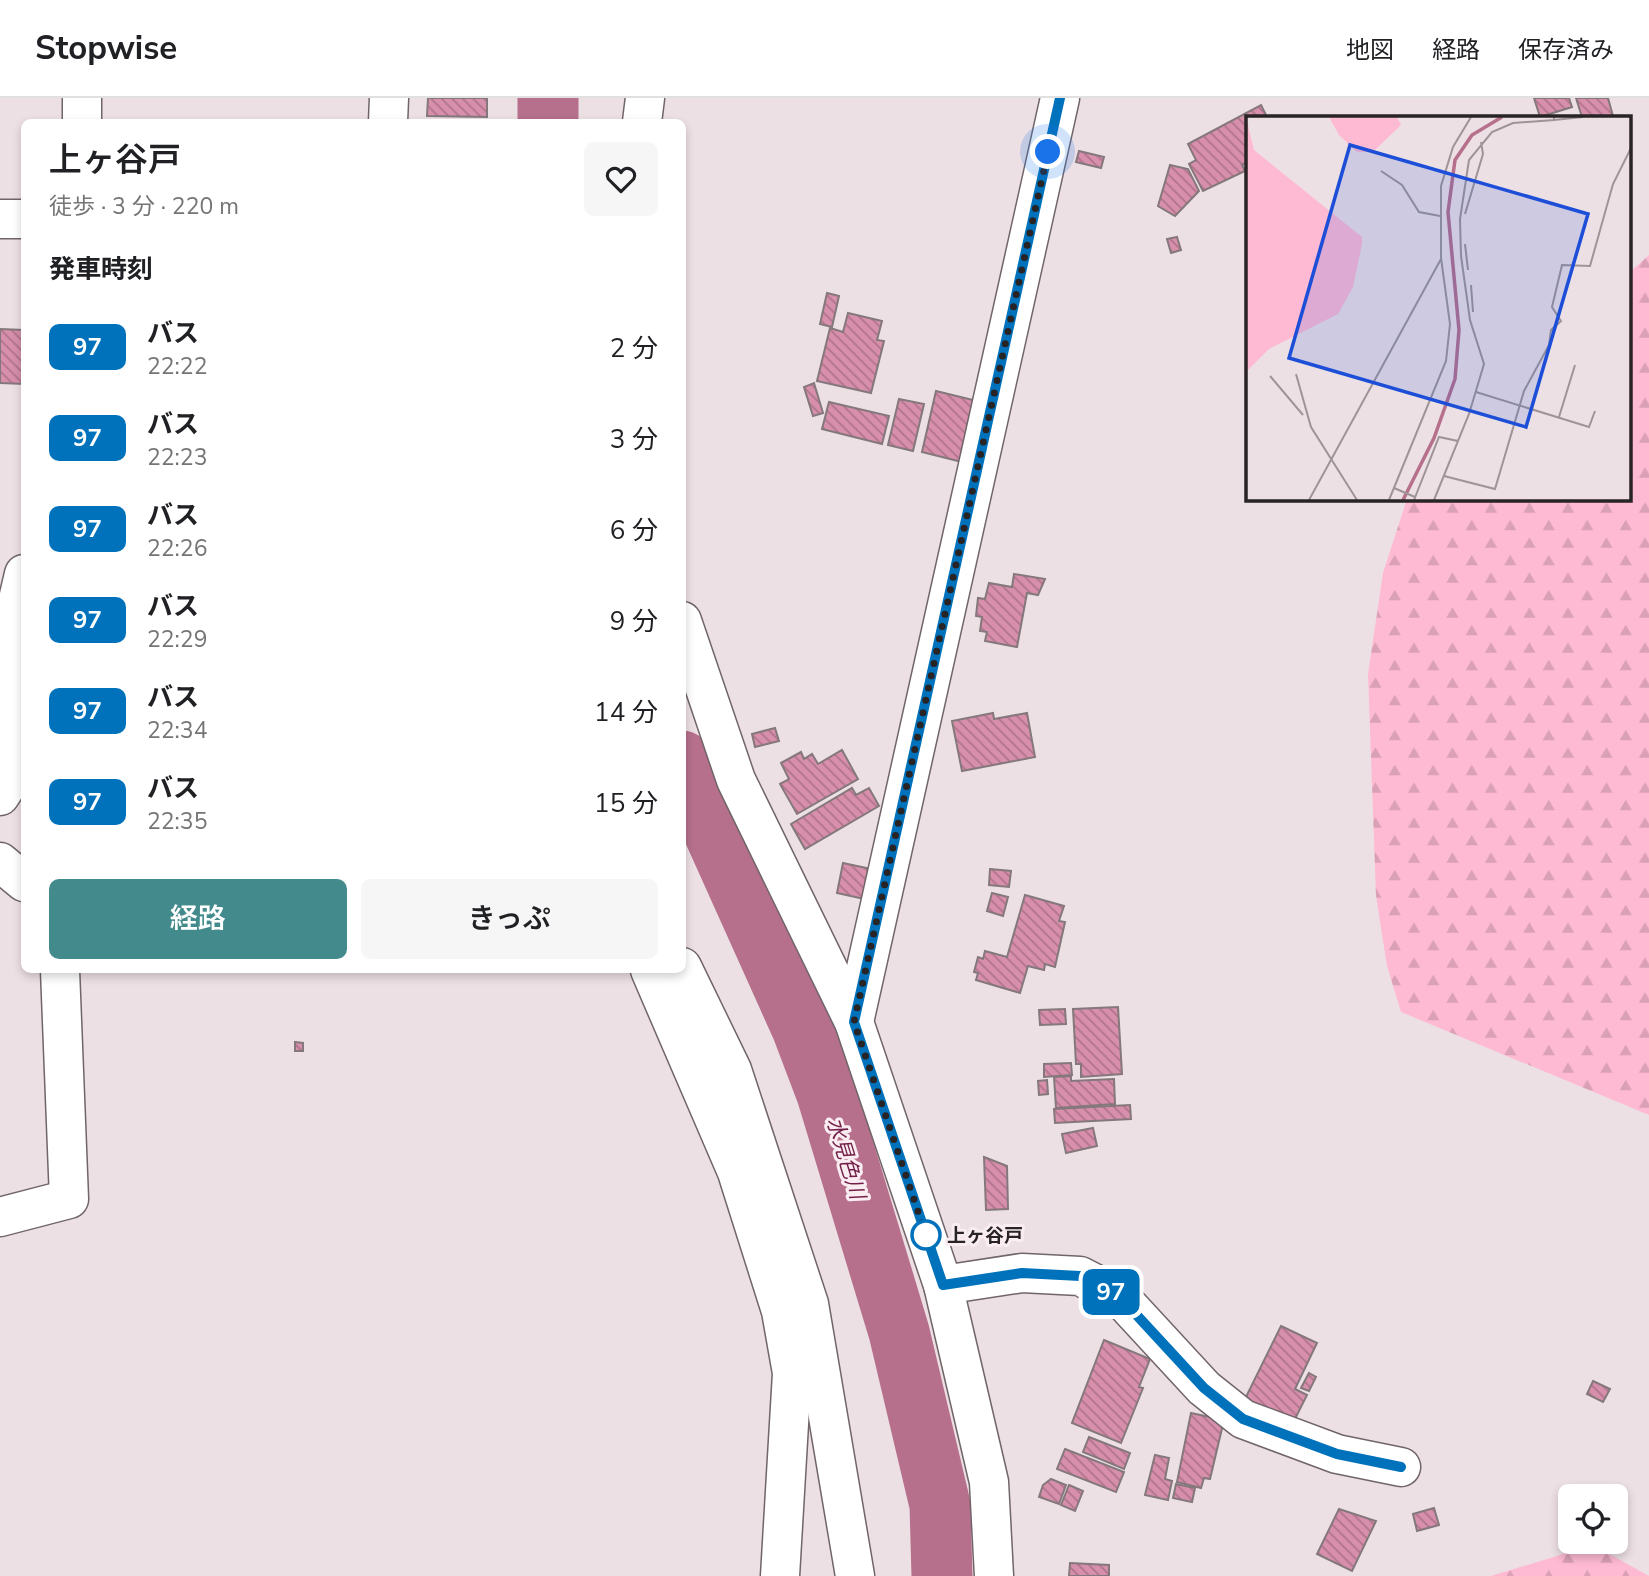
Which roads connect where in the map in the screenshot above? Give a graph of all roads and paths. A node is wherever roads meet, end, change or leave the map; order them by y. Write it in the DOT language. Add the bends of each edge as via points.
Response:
graph roads {
  1 [pos="82,98"];
  2 [pos="389,98"];
  3 [pos="645,98"];
  4 [pos="1060,98"];
  5 [pos="82,119"];
  6 [pos="388,119"];
  7 [pos="642,119"];
  8 [pos="0,219"];
  9 [pos="21,219"];
  10 [pos="21,587"];
  11 [pos="686,633"];
  12 [pos="0,796"];
  13 [pos="0,862"];
  14 [pos="21,880"];
  15 [pos="60,973"];
  16 [pos="651,973"];
  17 [pos="685,973"];
  18 [pos="854,1022"];
  19 [pos="0,1217"];
  20 [pos="943,1285"];
  21 [pos="1401,1467"];
  22 [pos="780,1576"];
  23 [pos="855,1576"];
  24 [pos="994,1576"];
  1 -- 5 [label="street"];
  2 -- 6 [label="street"];
  3 -- 7 [label="street"];
  4 -- 18 [label="street"];
  8 -- 9 [label="street"];
  10 -- 12 [label="street" via="3,664 19,765"];
  11 -- 18 [label="street" via="736,780"];
  13 -- 14 [label="street"];
  15 -- 19 [label="street" via="69,1199"];
  16 -- 22 [label="street" via="737,1172 781,1311 792,1373"];
  17 -- 23 [label="street" via="732,1070 809,1304"];
  18 -- 20 [label="street"];
  20 -- 21 [label="street" via="1022,1273 1080,1276 1119,1296 1204,1388 1243,1419 1337,1454"];
  20 -- 24 [label="street" via="989,1482"];
}
